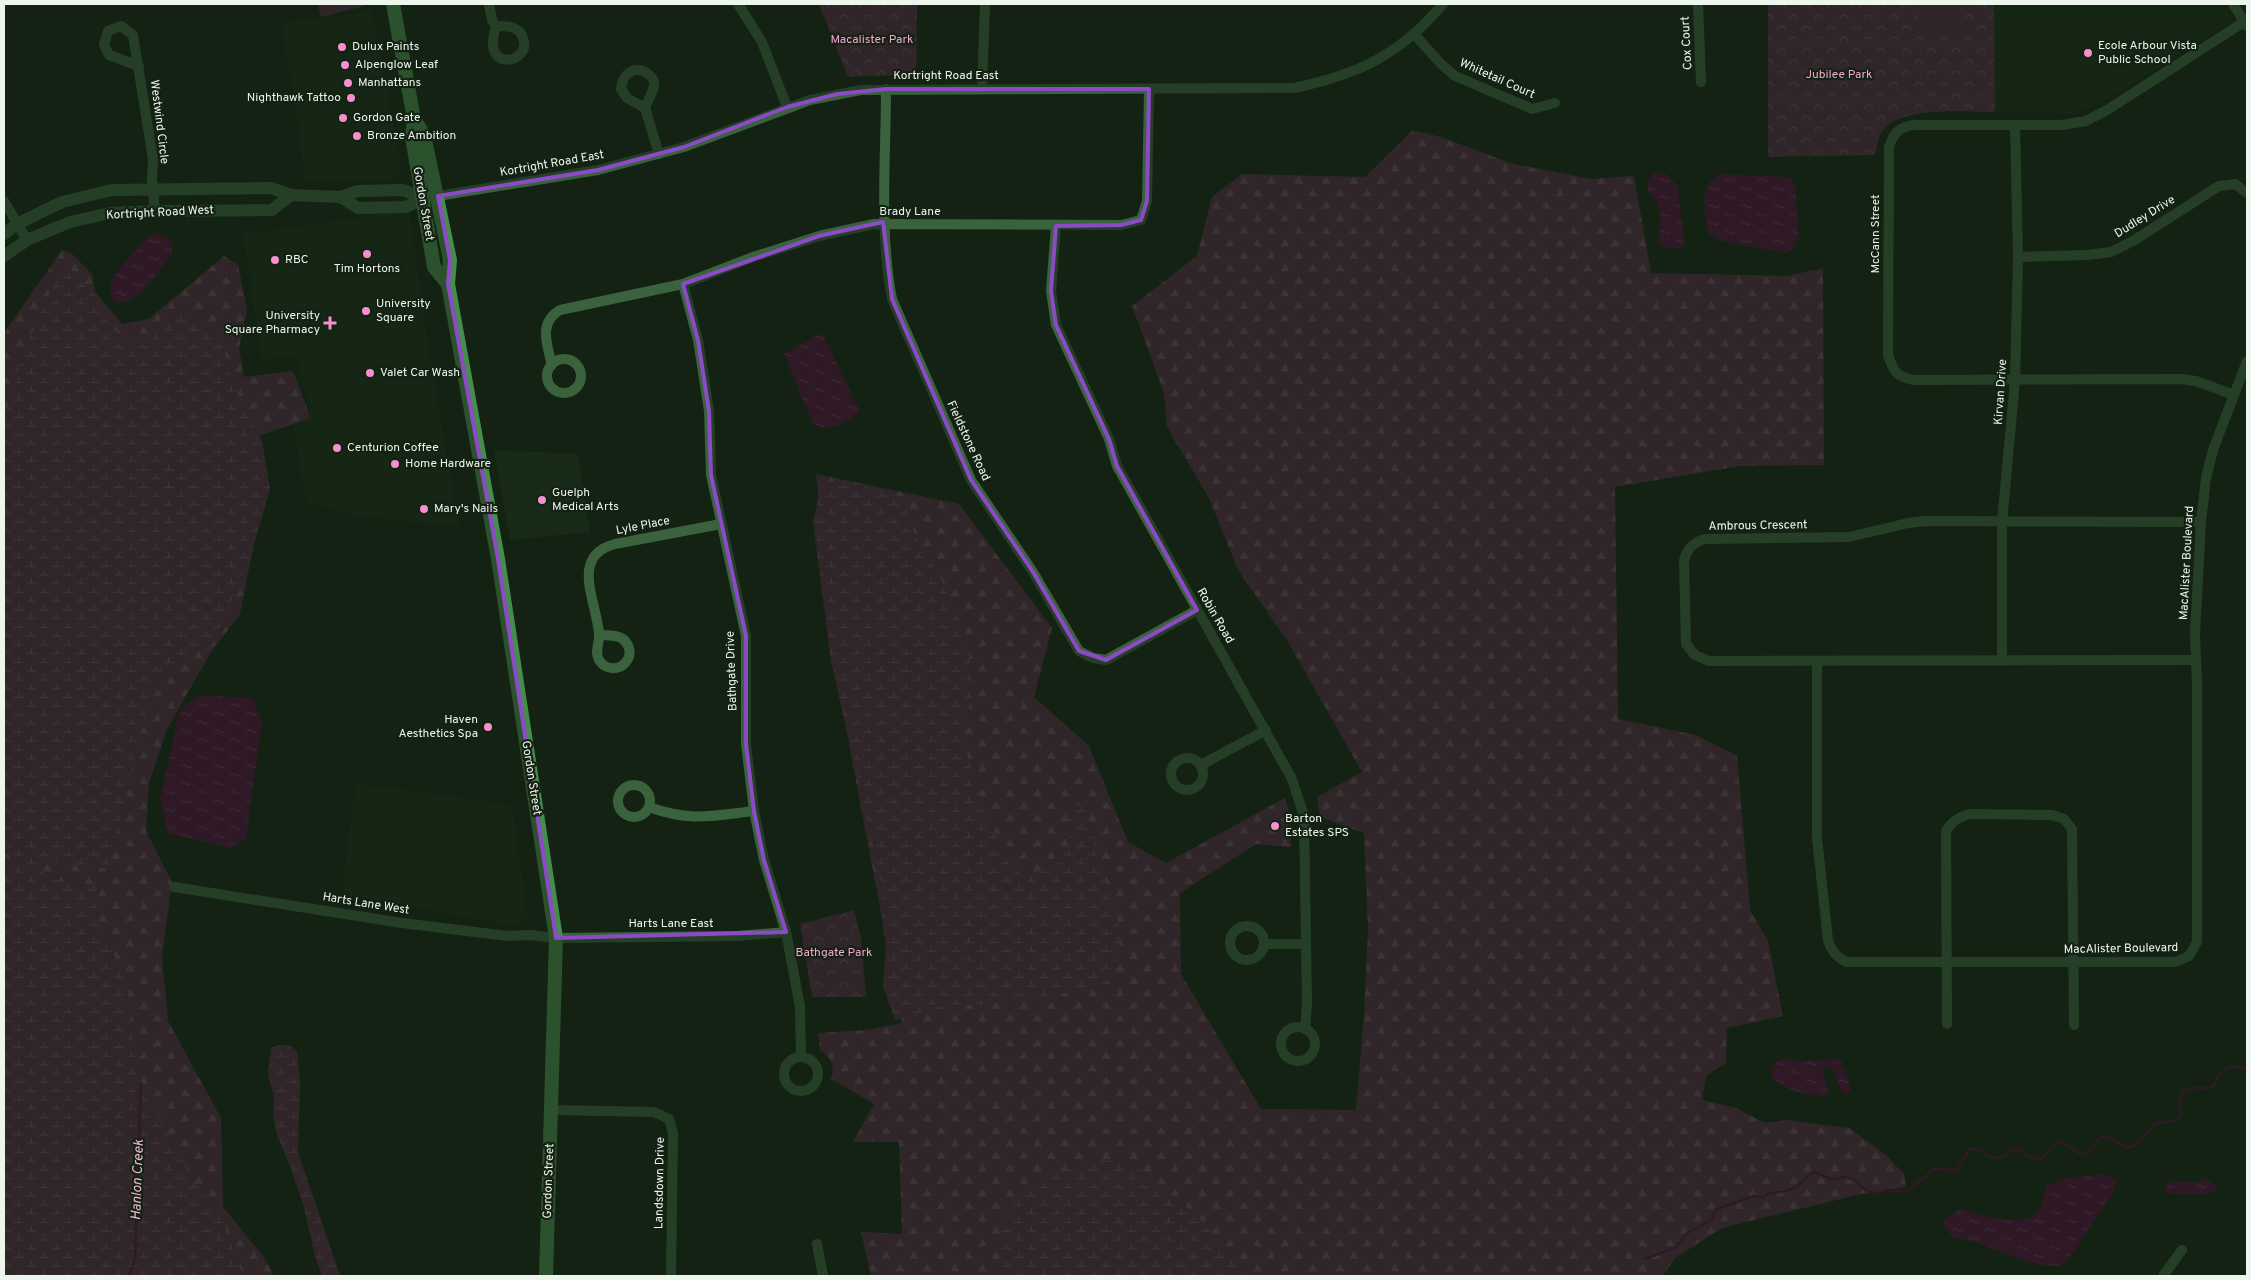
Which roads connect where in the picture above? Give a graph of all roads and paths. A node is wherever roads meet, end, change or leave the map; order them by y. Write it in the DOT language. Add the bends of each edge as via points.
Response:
graph roads {
  1 [pos="392,4"];
  2 [pos="489,4"];
  3 [pos="738,4"];
  4 [pos="985,4"];
  5 [pos="1443,4"];
  6 [pos="1698,4"];
  7 [pos="2233,4"];
  8 [pos="2246,24"];
  9 [pos="496,26"];
  10 [pos="1415,34"];
  11 [pos="140,66"];
  12 [pos="1702,82"];
  13 [pos="982,88"];
  14 [pos="886,89"];
  15 [pos="1148,89"];
  16 [pos="1555,103"];
  17 [pos="787,107"];
  18 [pos="645,108"];
  19 [pos="414,120"];
  20 [pos="2015,125"];
  21 [pos="659,154"];
  22 [pos="153,190"];
  23 [pos="2247,193"];
  24 [pos="292,196"];
  25 [pos="438,196"];
  26 [pos="423,198"];
  27 [pos="4,201"];
  28 [pos="155,211"];
  29 [pos="884,223"];
  30 [pos="17,224"];
  31 [pos="1056,226"];
  32 [pos="4,234"];
  33 [pos="27,240"];
  34 [pos="4,256"];
  35 [pos="2018,257"];
  36 [pos="448,284"];
  37 [pos="683,284"];
  38 [pos="2247,361"];
  39 [pos="552,365"];
  40 [pos="2015,381"];
  41 [pos="2234,395"];
  42 [pos="2002,522"];
  43 [pos="2201,522"];
  44 [pos="721,524"];
  45 [pos="1197,610"];
  46 [pos="600,635"];
  47 [pos="2002,660"];
  48 [pos="2196,660"];
  49 [pos="1817,661"];
  50 [pos="1266,730"];
  51 [pos="1201,765"];
  52 [pos="649,807"];
  53 [pos="754,811"];
  54 [pos="174,887"];
  55 [pos="786,932"];
  56 [pos="556,938"];
  57 [pos="1264,944"];
  58 [pos="1305,944"];
  59 [pos="1946,962"];
  60 [pos="2074,963"];
  61 [pos="1947,1024"];
  62 [pos="2074,1025"];
  63 [pos="1305,1029"];
  64 [pos="801,1057"];
  65 [pos="552,1110"];
  66 [pos="817,1244"];
  67 [pos="2182,1250"];
  68 [pos="546,1276"];
  69 [pos="671,1276"];
  70 [pos="822,1276"];
  71 [pos="2163,1276"];
  1 -- 19 [label="main road, Gordon Street"];
  2 -- 9 [label="street"];
  3 -- 17 [label="street" via="762,42"];
  4 -- 13 [label="street"];
  5 -- 10 [label="street, Kortright Road East"];
  6 -- 12 [label="street, Cox Court"];
  7 -- 8 [label="street"];
  8 -- 20 [label="street, McCann Street" via="2086,121 2062,125"];
  10 -- 15 [label="street, Kortright Road East" via="1367,66 1311,84 1274,88"];
  10 -- 16 [label="street, Whitetail Court" via="1455,76 1532,109"];
  11 -- 22 [label="street, Westwind Circle" via="153,158"];
  13 -- 14 [label="street, Kortright Road East"];
  13 -- 15 [label="street, Kortright Road East"];
  14 -- 17 [label="street, Kortright Road East" via="837,94"];
  14 -- 29 [label="street, Fieldstone Road"];
  15 -- 31 [label="street, Brady Lane" via="1147,201 1141,220 1121,225"];
  17 -- 21 [label="street, Kortright Road East" via="710,138"];
  18 -- 21 [label="street"];
  19 -- 25 [label="main road, Gordon Street" via="424,134"];
  19 -- 26 [label="main road, Gordon Street" via="412,137"];
  20 -- 35 [label="street, Kirvan Drive"];
  20 -- 40 [label="street, McCann Street" via="1913,125 1898,130 1892,137 1889,147 1888,345 1893,368 1900,376 1913,380"];
  21 -- 25 [label="street, Kortright Road East" via="598,170"];
  22 -- 24 [label="street, Kortright Road West" via="271,188"];
  22 -- 28 [label="street, Westwind Circle"];
  22 -- 30 [label="street, Kortright Road West" via="112,190 62,202"];
  23 -- 35 [label="street, Dudley Drive" via="2235,184 2219,186 2133,241 2110,252"];
  24 -- 26 [label="street, Kortright Road West" via="340,197 358,191 402,190"];
  24 -- 28 [label="street, Kortright Road West" via="272,210"];
  25 -- 26 [label="street"];
  25 -- 36 [label="main road, Gordon Street" via="450,260"];
  26 -- 36 [label="main road, Gordon Street" via="434,267"];
  27 -- 30 [label="street"];
  28 -- 33 [label="street, Kortright Road West" via="110,213 70,222"];
  29 -- 31 [label="street, Brady Lane"];
  29 -- 37 [label="street, Brady Lane" via="818,236"];
  29 -- 45 [label="street, Fieldstone Road" via="892,299 971,480 1033,572 1079,651 1106,660"];
  30 -- 32 [label="street, Kortright Road West"];
  30 -- 33 [label="street"];
  31 -- 45 [label="street, Robin Road" via="1051,291 1056,325 1109,439 1117,466"];
  33 -- 34 [label="street, Kortright Road West"];
  35 -- 40 [label="street, Kirvan Drive"];
  36 -- 56 [label="main road, Gordon Street" via="498,559"];
  37 -- 39 [label="street, Brady Lane" via="560,310 550,319 545,330"];
  37 -- 44 [label="street, Bathgate Drive" via="698,340 710,411 711,475"];
  38 -- 41 [label="street, MacAlister Boulevard"];
  40 -- 41 [label="street, McCann Street" via="2181,379"];
  40 -- 42 [label="street, Kirvan Drive"];
  41 -- 43 [label="street, MacAlister Boulevard" via="2206,478"];
  42 -- 43 [label="street, Ambrous Crescent"];
  42 -- 47 [label="street, Kirvan Drive"];
  42 -- 49 [label="street, Ambrous Crescent" via="1926,521 1834,538 1705,539 1690,548 1684,560 1685,637 1686,644 1695,655 1709,660"];
  43 -- 48 [label="street, MacAlister Boulevard"];
  44 -- 46 [label="street, Lyle Place" via="616,544 601,550 592,561 588,576"];
  44 -- 53 [label="street, Bathgate Drive" via="746,636 746,744"];
  45 -- 50 [label="street, Robin Road"];
  47 -- 48 [label="street, Ambrous Crescent"];
  47 -- 49 [label="street, Ambrous Crescent"];
  48 -- 60 [label="street, MacAlister Boulevard" via="2195,950 2190,956 2175,962"];
  49 -- 59 [label="street, MacAlister Boulevard" via="1817,838 1831,950 1846,962"];
  50 -- 51 [label="street"];
  50 -- 58 [label="street, Robin Road" via="1292,779 1304,816"];
  52 -- 53 [label="street" via="686,817"];
  53 -- 55 [label="street, Bathgate Drive" via="764,860"];
  54 -- 56 [label="street, Harts Lane West" via="405,923 507,936"];
  55 -- 56 [label="street, Harts Lane East" via="736,936"];
  55 -- 64 [label="street, Bathgate Drive" via="800,1007"];
  56 -- 65 [label="main road, Gordon Street"];
  57 -- 58 [label="street"];
  58 -- 63 [label="street, Robin Road"];
  59 -- 60 [label="street, MacAlister Boulevard"];
  59 -- 60 [label="street" via="1946,831 1957,818 1969,814 2024,814 2059,816 2072,829"];
  59 -- 61 [label="street"];
  60 -- 62 [label="street"];
  65 -- 68 [label="main road, Gordon Street"];
  65 -- 69 [label="street, Landsdown Drive" via="654,1112 669,1119 673,1133"];
  66 -- 70 [label="street"];
  67 -- 71 [label="street"];
}
